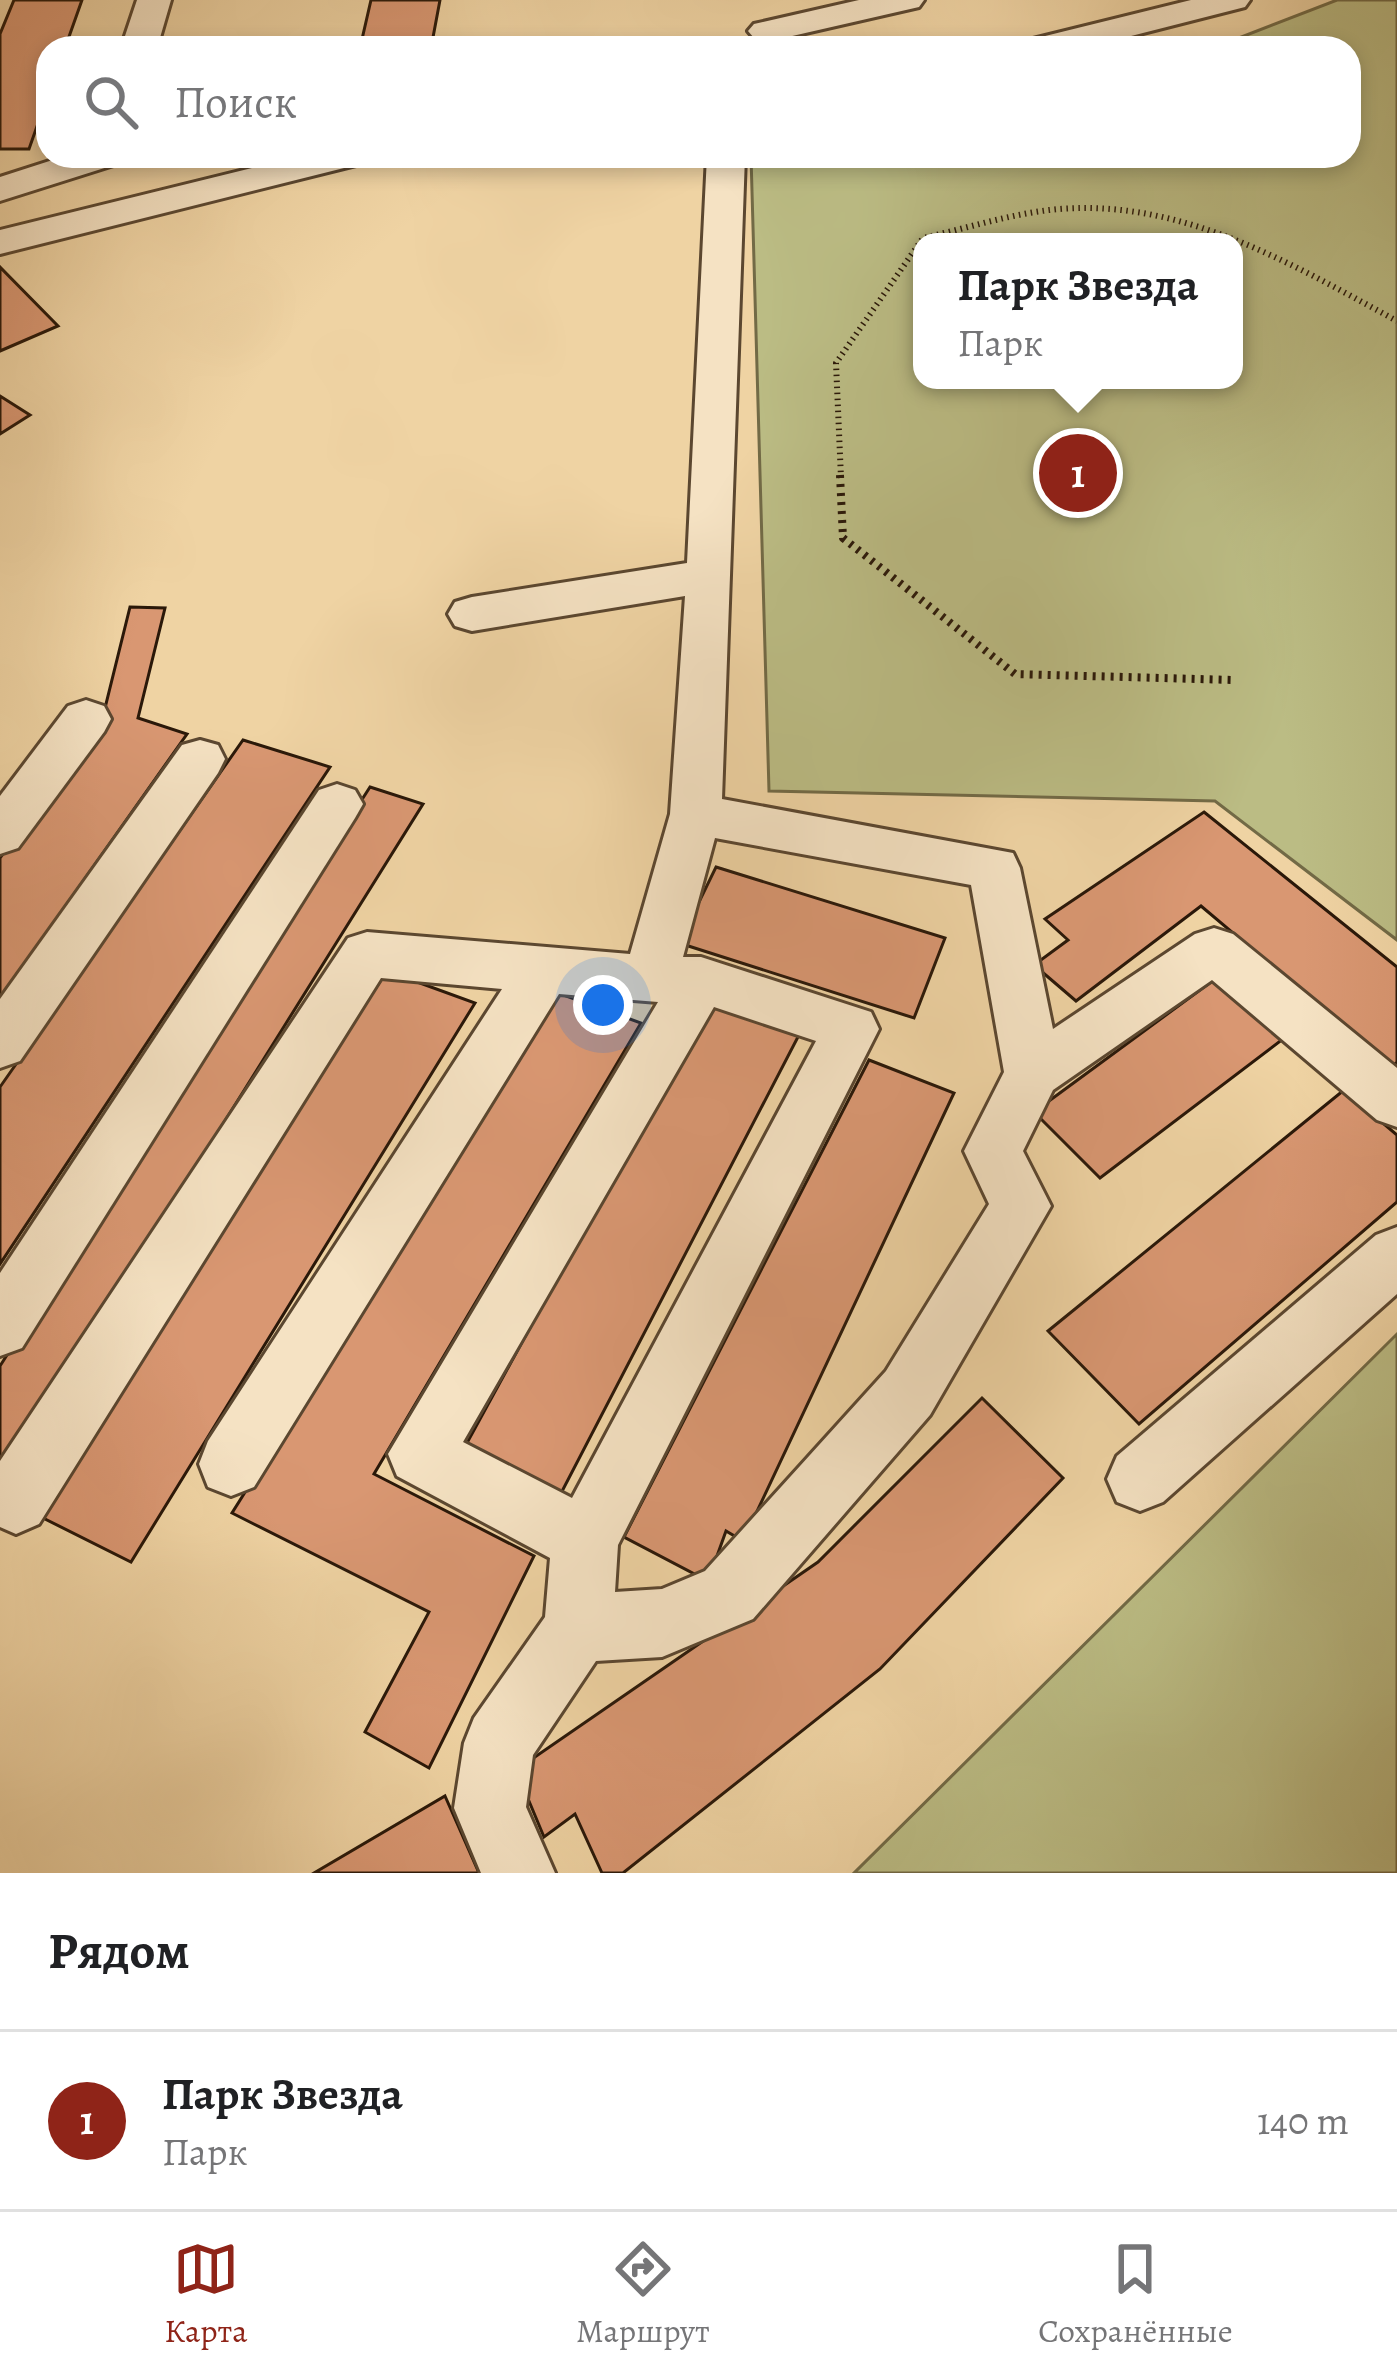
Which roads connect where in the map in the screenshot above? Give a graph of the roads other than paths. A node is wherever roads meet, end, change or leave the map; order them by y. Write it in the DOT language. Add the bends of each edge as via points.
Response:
graph roads {
  1 [pos="154,0"];
  2 [pos="907,0"];
  3 [pos="1233,0"];
  4 [pos="757,26"];
  5 [pos="143,36"];
  6 [pos="1090,36"];
  7 [pos="66,168"];
  8 [pos="299,168"];
  9 [pos="726,168"];
  10 [pos="0,189"];
  11 [pos="0,242"];
  12 [pos="710,576"];
  13 [pos="472,614"];
  14 [pos="86,719"];
  15 [pos="200,759"];
  16 [pos="337,804"];
  17 [pos="696,814"];
  18 [pos="0,834"];
  19 [pos="543,972"];
  20 [pos="676,979"];
  21 [pos="0,1044"];
  22 [pos="1033,1073"];
  23 [pos="1397,1102"];
  24 [pos="1397,1255"];
  25 [pos="0,1327"];
  26 [pos="231,1464"];
  27 [pos="1140,1479"];
  28 [pos="0,1494"];
  29 [pos="585,1540"];
  30 [pos="578,1628"];
  31 [pos="518,1873"];
  1 -- 5 [label="street"];
  2 -- 4 [label="street"];
  3 -- 6 [label="street"];
  7 -- 10 [label="street"];
  8 -- 11 [label="street"];
  9 -- 12 [label="street"];
  12 -- 13 [label="street"];
  12 -- 17 [label="street"];
  14 -- 18 [label="street"];
  15 -- 21 [label="street"];
  16 -- 25 [label="street"];
  17 -- 20 [label="street"];
  17 -- 22 [label="street" via="994,868"];
  19 -- 20 [label="street"];
  19 -- 26 [label="street"];
  19 -- 28 [label="street" via="367,954 16,1501"];
  20 -- 29 [label="street" via="420,1454"];
  20 -- 29 [label="street" via="851,1029"];
  22 -- 23 [label="street" via="1214,950"];
  22 -- 30 [label="street" via="993,1151 1021,1207 908,1393 729,1595 662,1623"];
  24 -- 27 [label="street"];
  29 -- 30 [label="street"];
  30 -- 31 [label="street" via="499,1743 490,1808"];
}
